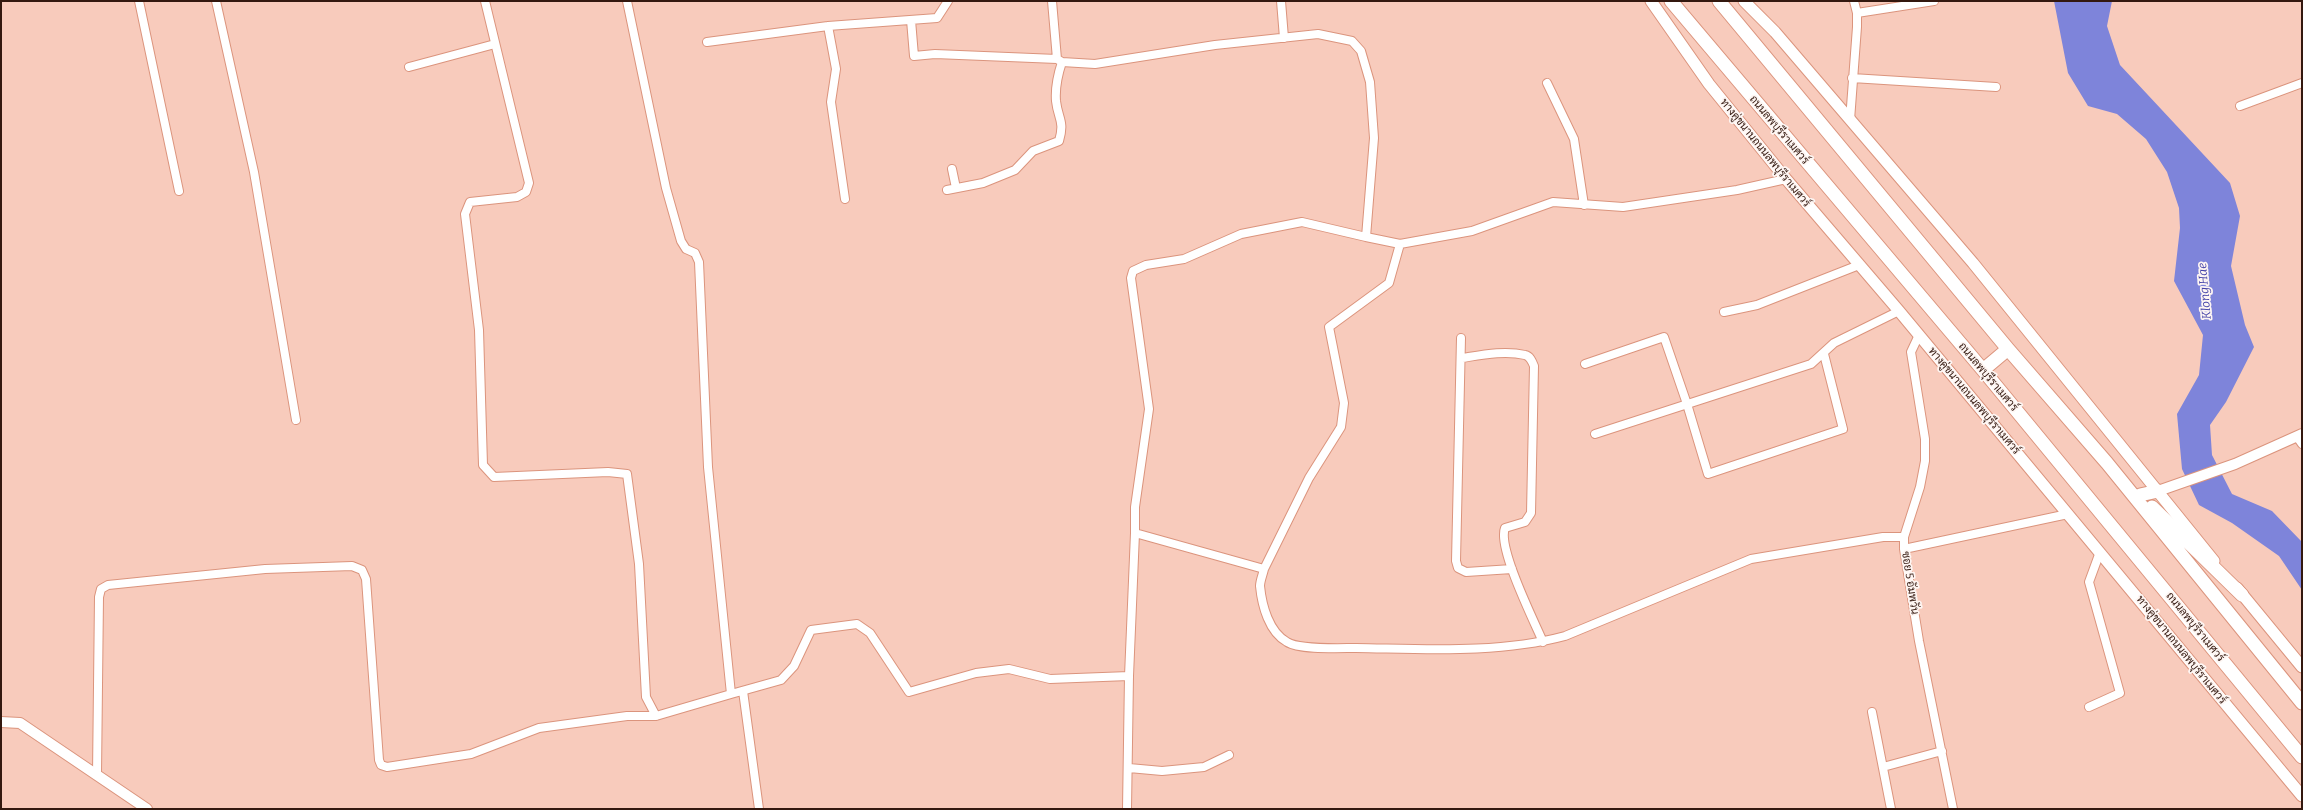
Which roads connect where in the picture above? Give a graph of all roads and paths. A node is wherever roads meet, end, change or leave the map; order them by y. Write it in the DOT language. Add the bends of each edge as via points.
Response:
graph roads {
  1 [pos="139,1"];
  2 [pos="216,1"];
  3 [pos="485,1"];
  4 [pos="627,1"];
  5 [pos="948,1"];
  6 [pos="1052,1"];
  7 [pos="1281,1"];
  8 [pos="1651,1"];
  9 [pos="1671,1"];
  10 [pos="1719,1"];
  11 [pos="1744,1"];
  12 [pos="1854,1"];
  13 [pos="1934,1"];
  14 [pos="1857,13"];
  15 [pos="911,20"];
  16 [pos="828,26"];
  17 [pos="1284,38"];
  18 [pos="707,42"];
  19 [pos="495,44"];
  20 [pos="1060,61"];
  21 [pos="409,67"];
  22 [pos="1852,78"];
  23 [pos="1547,83"];
  24 [pos="2302,83"];
  25 [pos="1996,87"];
  26 [pos="2240,106"];
  27 [pos="1850,120"];
  28 [pos="952,169"];
  29 [pos="1786,179"];
  30 [pos="956,188"];
  31 [pos="947,190"];
  32 [pos="179,191"];
  33 [pos="846,199"];
  34 [pos="1584,205"];
  35 [pos="1366,237"];
  36 [pos="1400,244"];
  37 [pos="1859,264"];
  38 [pos="1899,311"];
  39 [pos="1724,312"];
  40 [pos="1919,335"];
  41 [pos="1461,338"];
  42 [pos="2008,350"];
  43 [pos="1824,354"];
  44 [pos="1462,358"];
  45 [pos="1585,364"];
  46 [pos="1983,370"];
  47 [pos="1687,404"];
  48 [pos="296,420"];
  49 [pos="1595,434"];
  50 [pos="2300,439"];
  51 [pos="2108,463"];
  52 [pos="2158,491"];
  53 [pos="2140,495"];
  54 [pos="2068,514"];
  55 [pos="1135,533"];
  56 [pos="1904,537"];
  57 [pos="1904,549"];
  58 [pos="2100,552"];
  59 [pos="1264,569"];
  60 [pos="1512,569"];
  61 [pos="2242,595"];
  62 [pos="1543,642"];
  63 [pos="2302,668"];
  64 [pos="1129,676"];
  65 [pos="744,691"];
  66 [pos="731,694"];
  67 [pos="2302,703"];
  68 [pos="2088,707"];
  69 [pos="1872,712"];
  70 [pos="656,716"];
  71 [pos="1,722"];
  72 [pos="2281,732"];
  73 [pos="1942,751"];
  74 [pos="1230,755"];
  75 [pos="2302,757"];
  76 [pos="2302,763"];
  77 [pos="1883,767"];
  78 [pos="1129,768"];
  79 [pos="97,774"];
  80 [pos="2302,796"];
  81 [pos="147,809"];
  82 [pos="759,809"];
  83 [pos="1127,809"];
  84 [pos="1891,809"];
  85 [pos="1953,809"];
  1 -- 32 [label="street"];
  2 -- 48 [label="street" via="254,172"];
  3 -- 19 [label="street"];
  4 -- 66 [label="street" via="666,188 686,249 695,253 699,262 708,466"];
  5 -- 15 [label="street" via="937,18"];
  6 -- 20 [label="street"];
  7 -- 17 [label="street"];
  8 -- 29 [label="main road, ทางคู่ขนานถนนลพบุรีราเมศวร์" via="1709,84"];
  9 -- 46 [label="main road, ถนนลพบุรีราเมศวร์"];
  10 -- 42 [label="main road"];
  11 -- 27 [label="main road" via="1775,32"];
  12 -- 14 [label="street"];
  13 -- 14 [label="street"];
  14 -- 22 [label="street"];
  15 -- 16 [label="street"];
  15 -- 20 [label="street" via="914,56 935,54"];
  16 -- 18 [label="street"];
  16 -- 33 [label="street" via="836,69 830,102"];
  17 -- 20 [label="street" via="1215,45 1095,64"];
  17 -- 35 [label="street" via="1318,34 1352,41 1361,51 1370,82 1374,138"];
  19 -- 21 [label="street"];
  19 -- 70 [label="street" via="528,183 526,192 517,196 470,202 465,214 479,330 483,465 494,477 608,472 627,474 638,564 646,697"];
  20 -- 30 [label="street" via="1056,101 1063,127 1059,141 1033,151 1015,170 983,183"];
  22 -- 25 [label="street"];
  22 -- 27 [label="street"];
  23 -- 34 [label="street" via="1574,139"];
  24 -- 26 [label="street"];
  27 -- 52 [label="main road" via="1973,263"];
  28 -- 30 [label="street"];
  29 -- 34 [label="street" via="1737,190 1623,207"];
  29 -- 37 [label="main road, ทางคู่ขนานถนนลพบุรีราเมศวร์"];
  30 -- 31 [label="street"];
  34 -- 36 [label="street" via="1553,202 1472,231"];
  35 -- 36 [label="street"];
  35 -- 55 [label="street" via="1302,222 1242,234 1184,259 1146,265 1133,271 1131,278 1148,409 1135,507"];
  36 -- 59 [label="street" via="1389,283 1329,327 1344,403 1341,427 1309,478"];
  37 -- 38 [label="main road, ทางคู่ขนานถนนลพบุรีราเมศวร์"];
  37 -- 39 [label="street" via="1832,277 1756,305"];
  38 -- 40 [label="main road, ทางคู่ขนานถนนลพบุรีราเมศวร์"];
  38 -- 43 [label="street" via="1834,343"];
  40 -- 54 [label="main road, ทางคู่ขนานถนนลพบุรีราเมศวร์"];
  40 -- 56 [label="street, ซอย 5 อัมพวัน" via="1911,352 1925,439 1925,461 1920,487"];
  41 -- 44 [label="street"];
  42 -- 46 [label="main road"];
  42 -- 51 [label="main road"];
  43 -- 47 [label="street" via="1811,364"];
  43 -- 47 [label="street" via="1843,429 1708,474"];
  44 -- 60 [label="street" via="1456,561 1458,568 1466,572"];
  44 -- 60 [label="street" via="1489,354 1525,355 1532,359 1534,366 1531,513 1525,522 1505,528 1502,534"];
  45 -- 47 [label="street" via="1664,337"];
  46 -- 72 [label="main road, ถนนลพบุรีราเมศวร์"];
  47 -- 49 [label="street"];
  50 -- 52 [label="street"];
  51 -- 53 [label="main road"];
  51 -- 67 [label="main road"];
  52 -- 53 [label="main road"];
  52 -- 61 [label="main road"];
  53 -- 61 [label="main road"];
  54 -- 57 [label="street"];
  54 -- 58 [label="main road, ทางคู่ขนานถนนลพบุรีราเมศวร์"];
  55 -- 59 [label="street"];
  55 -- 64 [label="street"];
  56 -- 57 [label="street, ซอย 5 อัมพวัน"];
  56 -- 62 [label="street" via="1883,536 1751,559 1565,636"];
  57 -- 73 [label="street, ซอย 5 อัมพวัน"];
  58 -- 68 [label="street" via="2089,582 2120,693"];
  58 -- 80 [label="main road, ทางคู่ขนานถนนลพบุรีราเมศวร์"];
  59 -- 62 [label="street" via="1260,585 1268,621 1287,643 1318,648 1428,649 1494,647"];
  60 -- 62 [label="street"];
  61 -- 63 [label="main road"];
  64 -- 65 [label="street" via="1050,679 1009,669 976,673 908,692 870,633 857,624 811,630 794,666 781,680"];
  64 -- 78 [label="street"];
  65 -- 66 [label="street"];
  65 -- 82 [label="street"];
  66 -- 70 [label="street"];
  69 -- 77 [label="street"];
  70 -- 79 [label="street" via="627,716 539,728 471,754 387,767 381,765 379,760 366,579 362,570 352,566 265,569 116,584 101,589 99,597"];
  71 -- 79 [label="street" via="20,723"];
  72 -- 75 [label="main road, ถนนลพบุรีราเมศวร์"];
  72 -- 76 [label="main road"];
  73 -- 77 [label="street"];
  73 -- 85 [label="street, ซอย 5 อัมพวัน"];
  74 -- 78 [label="street" via="1204,767 1162,771"];
  77 -- 84 [label="street"];
  78 -- 83 [label="street"];
  79 -- 81 [label="street"];
}
